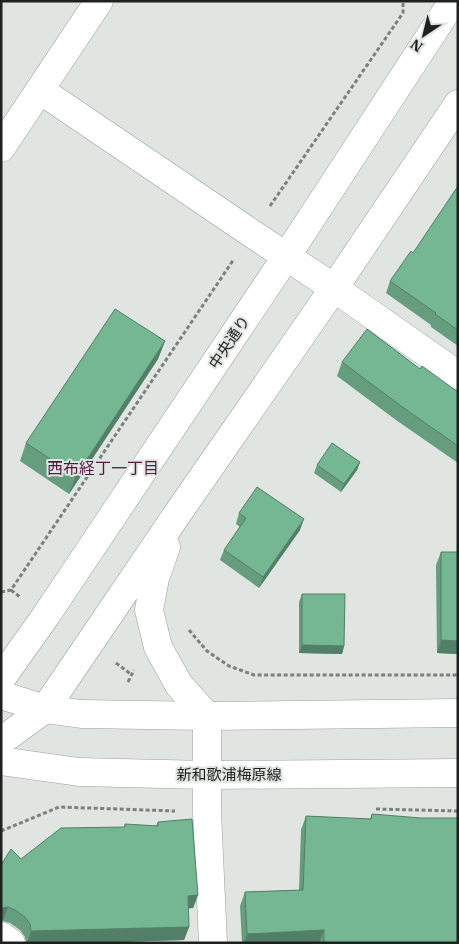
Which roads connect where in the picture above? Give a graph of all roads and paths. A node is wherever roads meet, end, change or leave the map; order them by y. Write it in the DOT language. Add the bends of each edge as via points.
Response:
graph roads {
  1 [pos="99,1"];
  2 [pos="403,1"];
  3 [pos="454,1"];
  4 [pos="40,90"];
  5 [pos="458,104"];
  6 [pos="1,148"];
  7 [pos="251,233"];
  8 [pos="286,257"];
  9 [pos="334,288"];
  10 [pos="458,375"];
  11 [pos="180,510"];
  12 [pos="1,592"];
  13 [pos="186,624"];
  14 [pos="458,675"];
  15 [pos="1,679"];
  16 [pos="1,695"];
  17 [pos="45,709"];
  18 [pos="458,713"];
  19 [pos="207,716"];
  20 [pos="1,741"];
  21 [pos="1,761"];
  22 [pos="458,774"];
  23 [pos="207,775"];
  24 [pos="207,812"];
  25 [pos="1,830"];
  26 [pos="1,936"];
  27 [pos="11,943"];
  28 [pos="213,943"];
  1 -- 4 [label="main road"];
  2 -- 7 [label="path" via="403,13"];
  3 -- 8 [label="main road, 中央通り"];
  4 -- 6 [label="main road"];
  4 -- 7 [label="main road"];
  5 -- 9 [label="main road"];
  7 -- 8 [label="main road"];
  7 -- 12 [label="path" via="10,590"];
  8 -- 9 [label="main road"];
  8 -- 15 [label="main road, 中央通り"];
  9 -- 10 [label="main road"];
  9 -- 11 [label="main road"];
  11 -- 17 [label="main road"];
  11 -- 19 [label="main road" via="155,578 148,610 158,647 179,685"];
  13 -- 14 [label="path" via="208,651 229,666 254,675"];
  16 -- 17 [label="main road"];
  17 -- 19 [label="main road" via="81,714"];
  17 -- 20 [label="main road"];
  18 -- 19 [label="main road"];
  19 -- 23 [label="main road"];
  21 -- 23 [label="main road, 新和歌浦梅原線" via="79,772"];
  22 -- 23 [label="main road, 新和歌浦梅原線"];
  23 -- 24 [label="main road"];
  24 -- 25 [label="path" via="59,808"];
  24 -- 28 [label="main road"];
  26 -- 27 [label="main road"];
}
